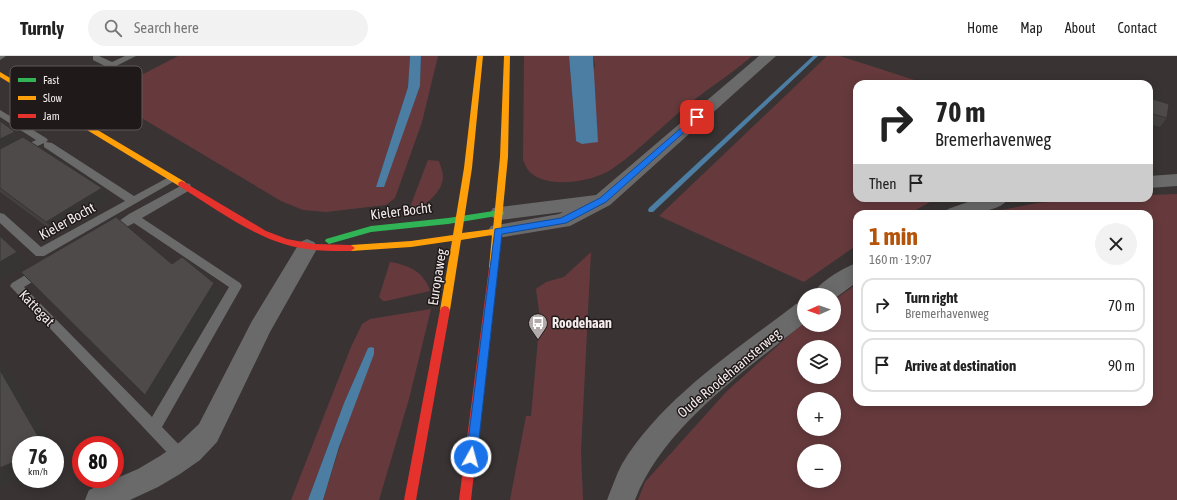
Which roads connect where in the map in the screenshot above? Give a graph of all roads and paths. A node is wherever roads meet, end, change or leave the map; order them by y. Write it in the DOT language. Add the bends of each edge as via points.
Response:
graph roads {
  1 [pos="132,56"];
  2 [pos="480,56"];
  3 [pos="507,56"];
  4 [pos="768,56"];
  5 [pos="96,57"];
  6 [pos="112,66"];
  7 [pos="0,74"];
  8 [pos="10,80"];
  9 [pos="0,113"];
  10 [pos="10,119"];
  11 [pos="27,130"];
  12 [pos="94,130"];
  13 [pos="48,145"];
  14 [pos="0,161"];
  15 [pos="173,179"];
  16 [pos="1177,180"];
  17 [pos="1153,182"];
  18 [pos="186,187"];
  19 [pos="134,201"];
  20 [pos="988,202"];
  21 [pos="966,210"];
  22 [pos="0,217"];
  23 [pos="133,218"];
  24 [pos="460,220"];
  25 [pos="499,222"];
  26 [pos="458,236"];
  27 [pos="101,237"];
  28 [pos="307,247"];
  29 [pos="55,263"];
  30 [pos="853,274"];
  31 [pos="833,288"];
  32 [pos="797,316"];
  33 [pos="153,429"];
  34 [pos="180,457"];
  35 [pos="99,500"];
  36 [pos="410,500"];
  37 [pos="465,500"];
  38 [pos="621,500"];
  1 -- 6 [label="lane"];
  2 -- 24 [label="main road, Europaweg"];
  3 -- 25 [label="main road"];
  4 -- 25 [label="street" via="603,200 563,221"];
  5 -- 6 [label="lane"];
  7 -- 8 [label="main road, Kieler Bocht"];
  9 -- 10 [label="lane"];
  11 -- 14 [label="lane" via="43,140"];
  12 -- 15 [label="main road, Kieler Bocht"];
  13 -- 19 [label="lane"];
  15 -- 18 [label="main road, Kieler Bocht"];
  15 -- 19 [label="lane, Kieler Bocht"];
  16 -- 17 [label="street"];
  18 -- 23 [label="lane"];
  18 -- 28 [label="main road, Kieler Bocht" via="272,239"];
  19 -- 22 [label="lane, Kieler Bocht" via="40,253"];
  20 -- 21 [label="street"];
  23 -- 27 [label="lane"];
  23 -- 33 [label="lane" via="236,286"];
  24 -- 25 [label="main road, Kieler Bocht"];
  24 -- 26 [label="main road, Europaweg"];
  24 -- 28 [label="main road, Kieler Bocht" via="371,229"];
  25 -- 26 [label="main road, Kieler Bocht"];
  25 -- 37 [label="main road"];
  26 -- 28 [label="main road, Kieler Bocht" via="368,248"];
  26 -- 36 [label="main road, Europaweg"];
  28 -- 34 [label="street" via="260,328 208,432 190,451"];
  29 -- 33 [label="lane, Kattegat" via="16,286"];
  30 -- 31 [label="street"];
  32 -- 38 [label="street, Oude Roodehaansterweg" via="691,402 645,452 633,471"];
  33 -- 34 [label="lane, Kattegat"];
  34 -- 35 [label="street" via="148,478"];
}
